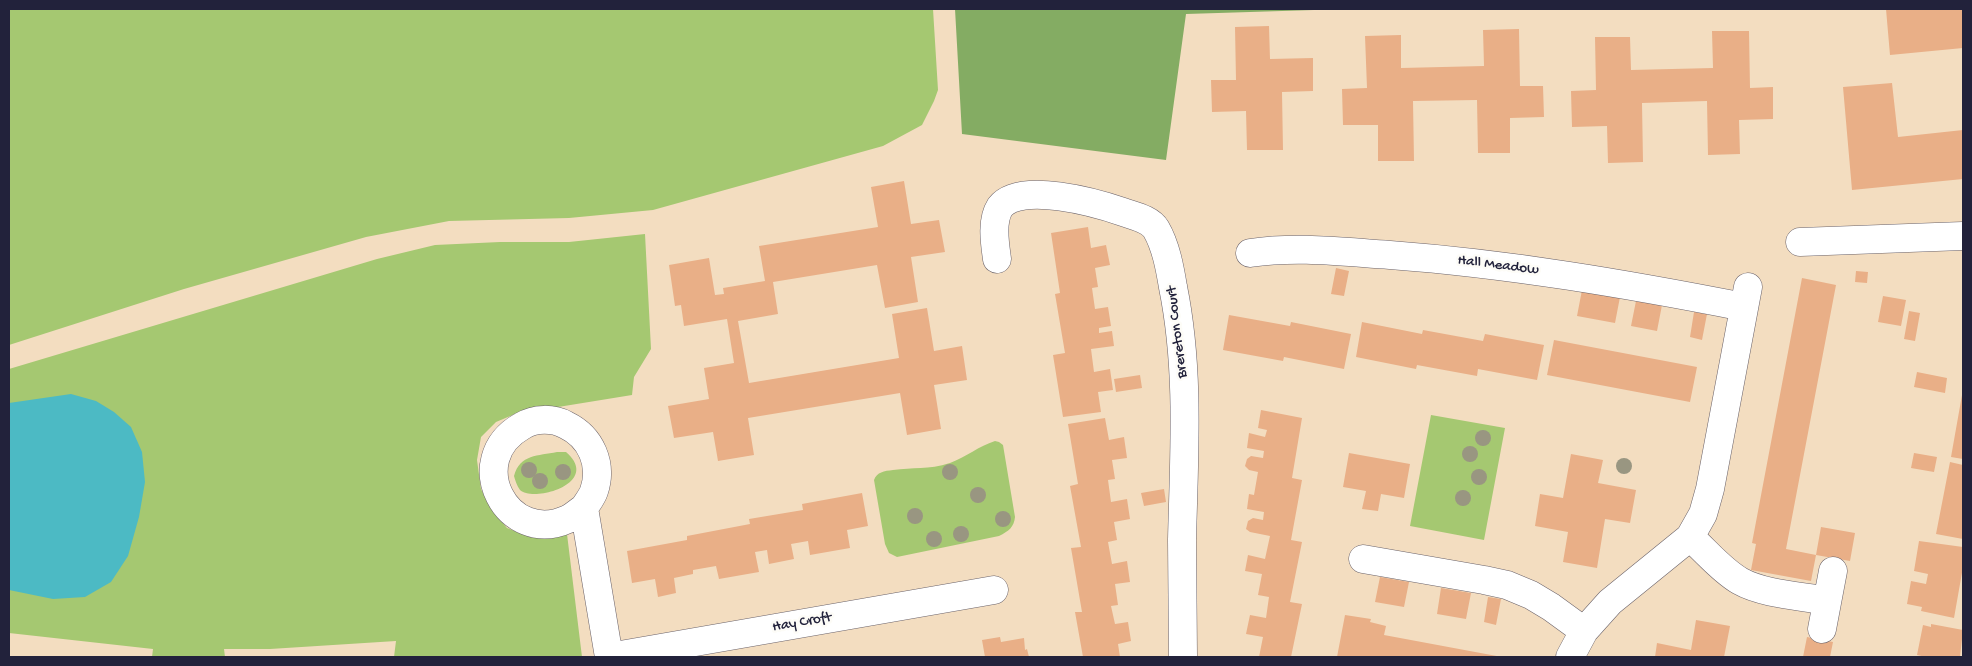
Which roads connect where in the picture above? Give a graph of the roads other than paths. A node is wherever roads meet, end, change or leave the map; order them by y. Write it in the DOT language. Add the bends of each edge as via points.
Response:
graph roads {
  1 [pos="1963,236"];
  2 [pos="1800,242"];
  3 [pos="1250,253"];
  4 [pos="997,259"];
  5 [pos="584,508"];
  6 [pos="1690,537"];
  7 [pos="1363,559"];
  8 [pos="1833,571"];
  9 [pos="994,590"];
  10 [pos="1827,601"];
  11 [pos="1822,629"];
  12 [pos="1584,631"];
  13 [pos="609,657"];
  14 [pos="1183,657"];
  15 [pos="1570,657"];
  1 -- 2 [label="street"];
  3 -- 6 [label="street, Hall Meadow" via="1308,249 1466,262 1746,297 1710,489 1703,514"];
  4 -- 14 [label="street, Brereton Court" via="995,220 1001,207 1014,198 1069,196 1144,219 1155,227 1177,305 1182,339"];
  5 -- 13 [label="street, Hay Croft"];
  6 -- 10 [label="street" via="1742,582"];
  6 -- 12 [label="street, Hall Meadow" via="1610,602"];
  7 -- 12 [label="street" via="1508,585 1551,607"];
  8 -- 10 [label="street"];
  9 -- 13 [label="street, Hay Croft"];
  10 -- 11 [label="street"];
  12 -- 15 [label="street, Hall Meadow"];
}
